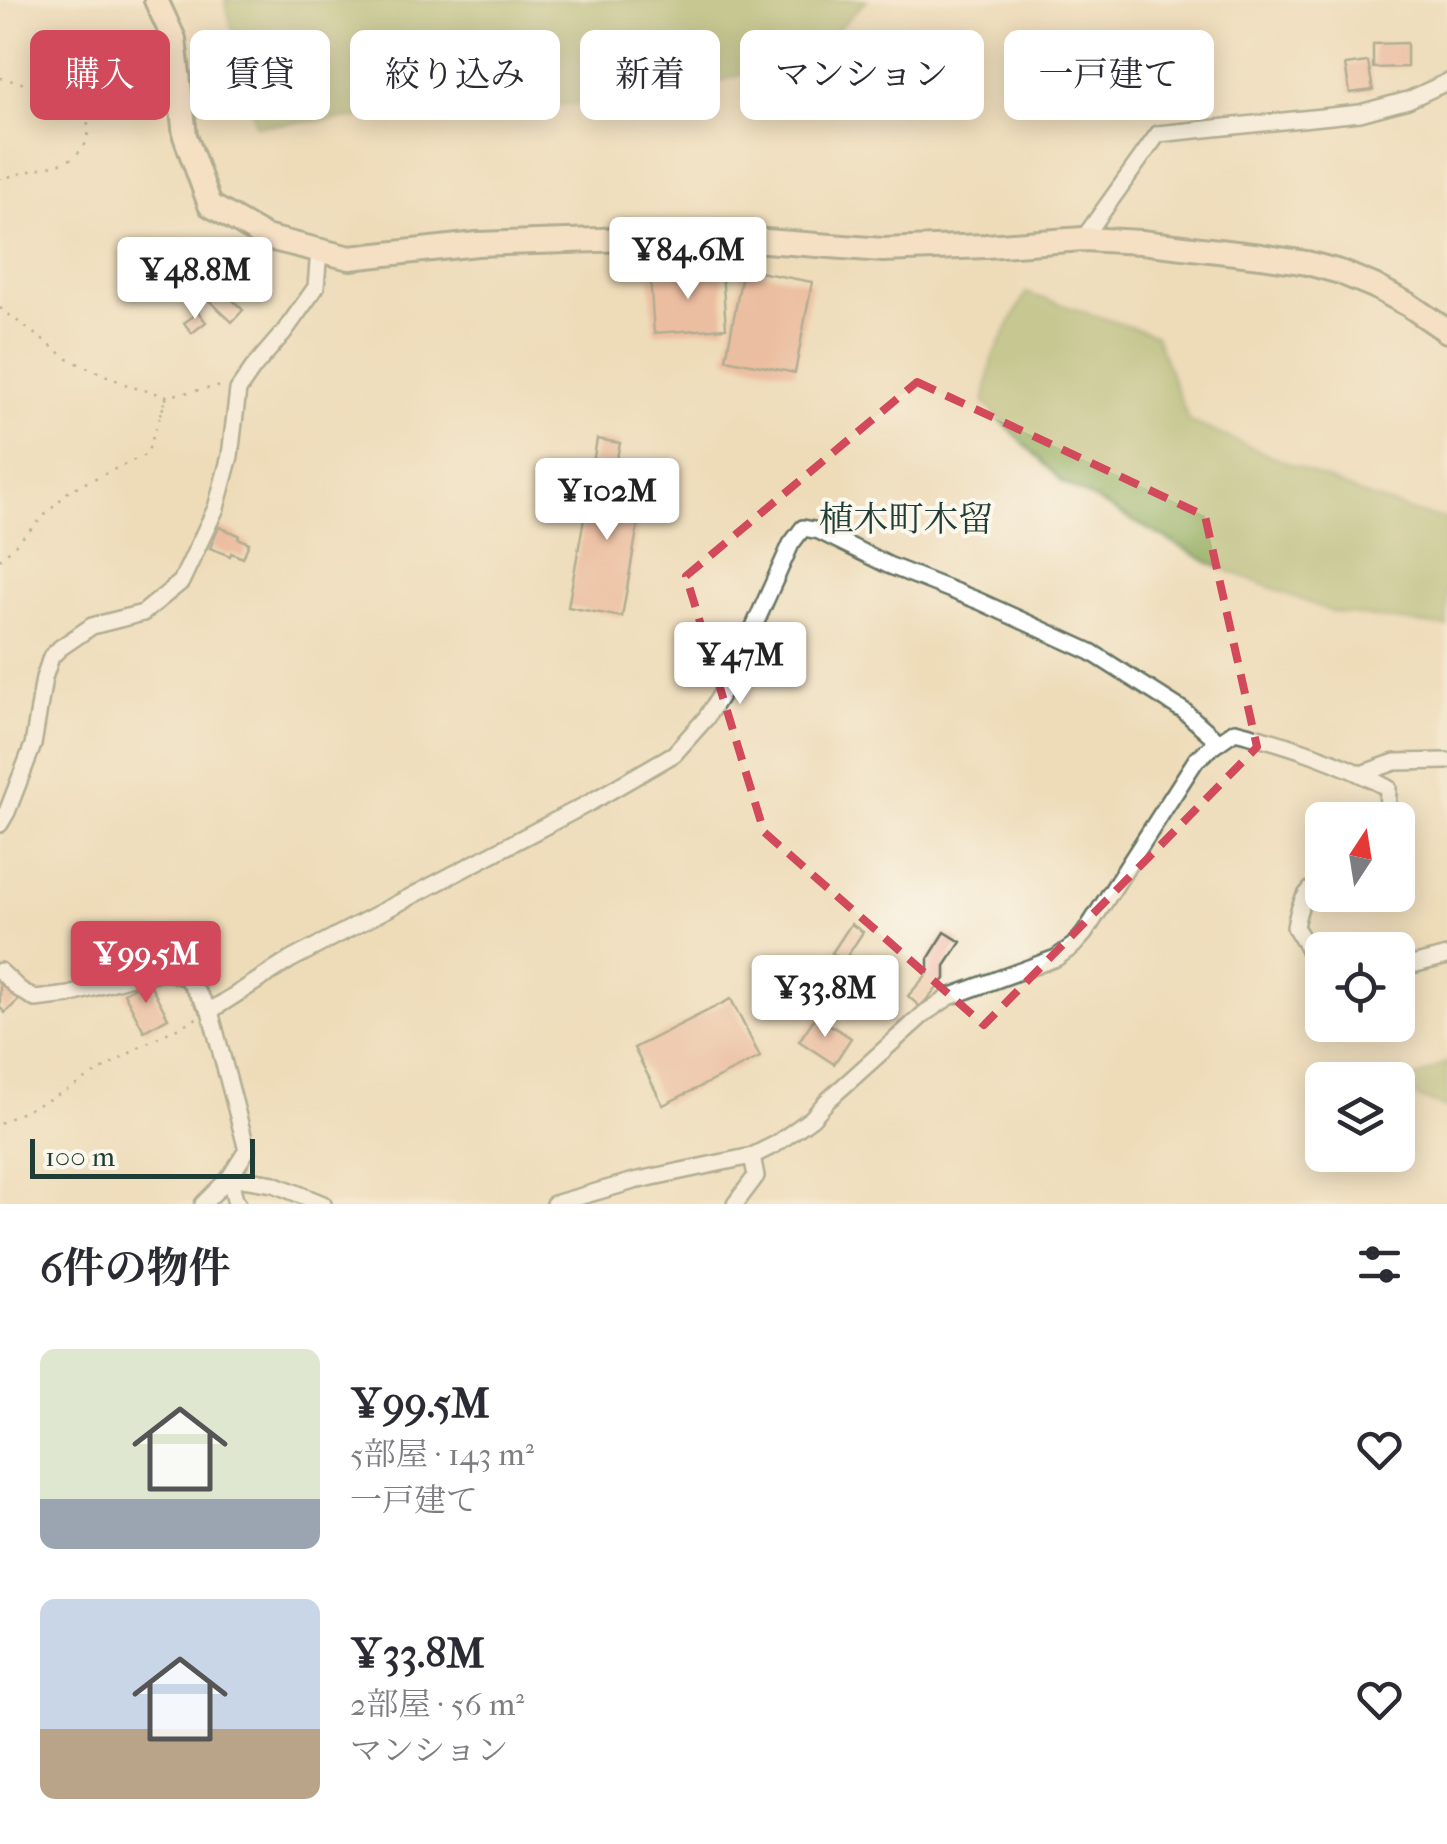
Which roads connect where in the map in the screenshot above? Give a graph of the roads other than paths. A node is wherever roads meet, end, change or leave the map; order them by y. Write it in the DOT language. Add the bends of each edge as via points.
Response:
graph roads {
  1 [pos="156,0"];
  2 [pos="1447,82"];
  3 [pos="1084,239"];
  4 [pos="319,250"];
  5 [pos="1447,331"];
  6 [pos="1219,742"];
  7 [pos="1447,761"];
  8 [pos="1361,774"];
  9 [pos="1388,802"];
  10 [pos="0,824"];
  11 [pos="1305,896"];
  12 [pos="1305,944"];
  13 [pos="1447,956"];
  14 [pos="1415,963"];
  15 [pos="0,971"];
  16 [pos="210,1011"];
  17 [pos="752,1156"];
  18 [pos="230,1177"];
  19 [pos="203,1204"];
  20 [pos="238,1204"];
  21 [pos="322,1204"];
  22 [pos="554,1204"];
  23 [pos="736,1204"];
  1 -- 4 [label="street" via="174,40 185,136 210,205 265,237"];
  2 -- 3 [label="street" via="1360,112 1158,134"];
  3 -- 4 [label="street" via="883,250 630,240 477,244 350,258"];
  3 -- 5 [label="street" via="1260,256 1340,272 1409,304"];
  4 -- 10 [label="street" via="316,287 238,390 216,508 181,582 143,614 92,626 52,657 33,745"];
  6 -- 8 [label="street" via="1235,732 1288,744"];
  6 -- 16 [label="street" via="1184,710 1091,652 802,528 730,680 674,754 290,960"];
  6 -- 17 [label="street" via="1196,760 1073,946 949,996 812,1118"];
  7 -- 8 [label="street" via="1394,762"];
  8 -- 9 [label="street" via="1388,788"];
  11 -- 12 [label="street" via="1295,927"];
  13 -- 14 [label="street"];
  15 -- 16 [label="street" via="35,999 166,972 188,978"];
  16 -- 18 [label="street" via="247,1150"];
  17 -- 22 [label="street"];
  17 -- 23 [label="street" via="756,1176"];
  18 -- 19 [label="street"];
  18 -- 20 [label="street"];
  18 -- 21 [label="street" via="274,1184"];
}
